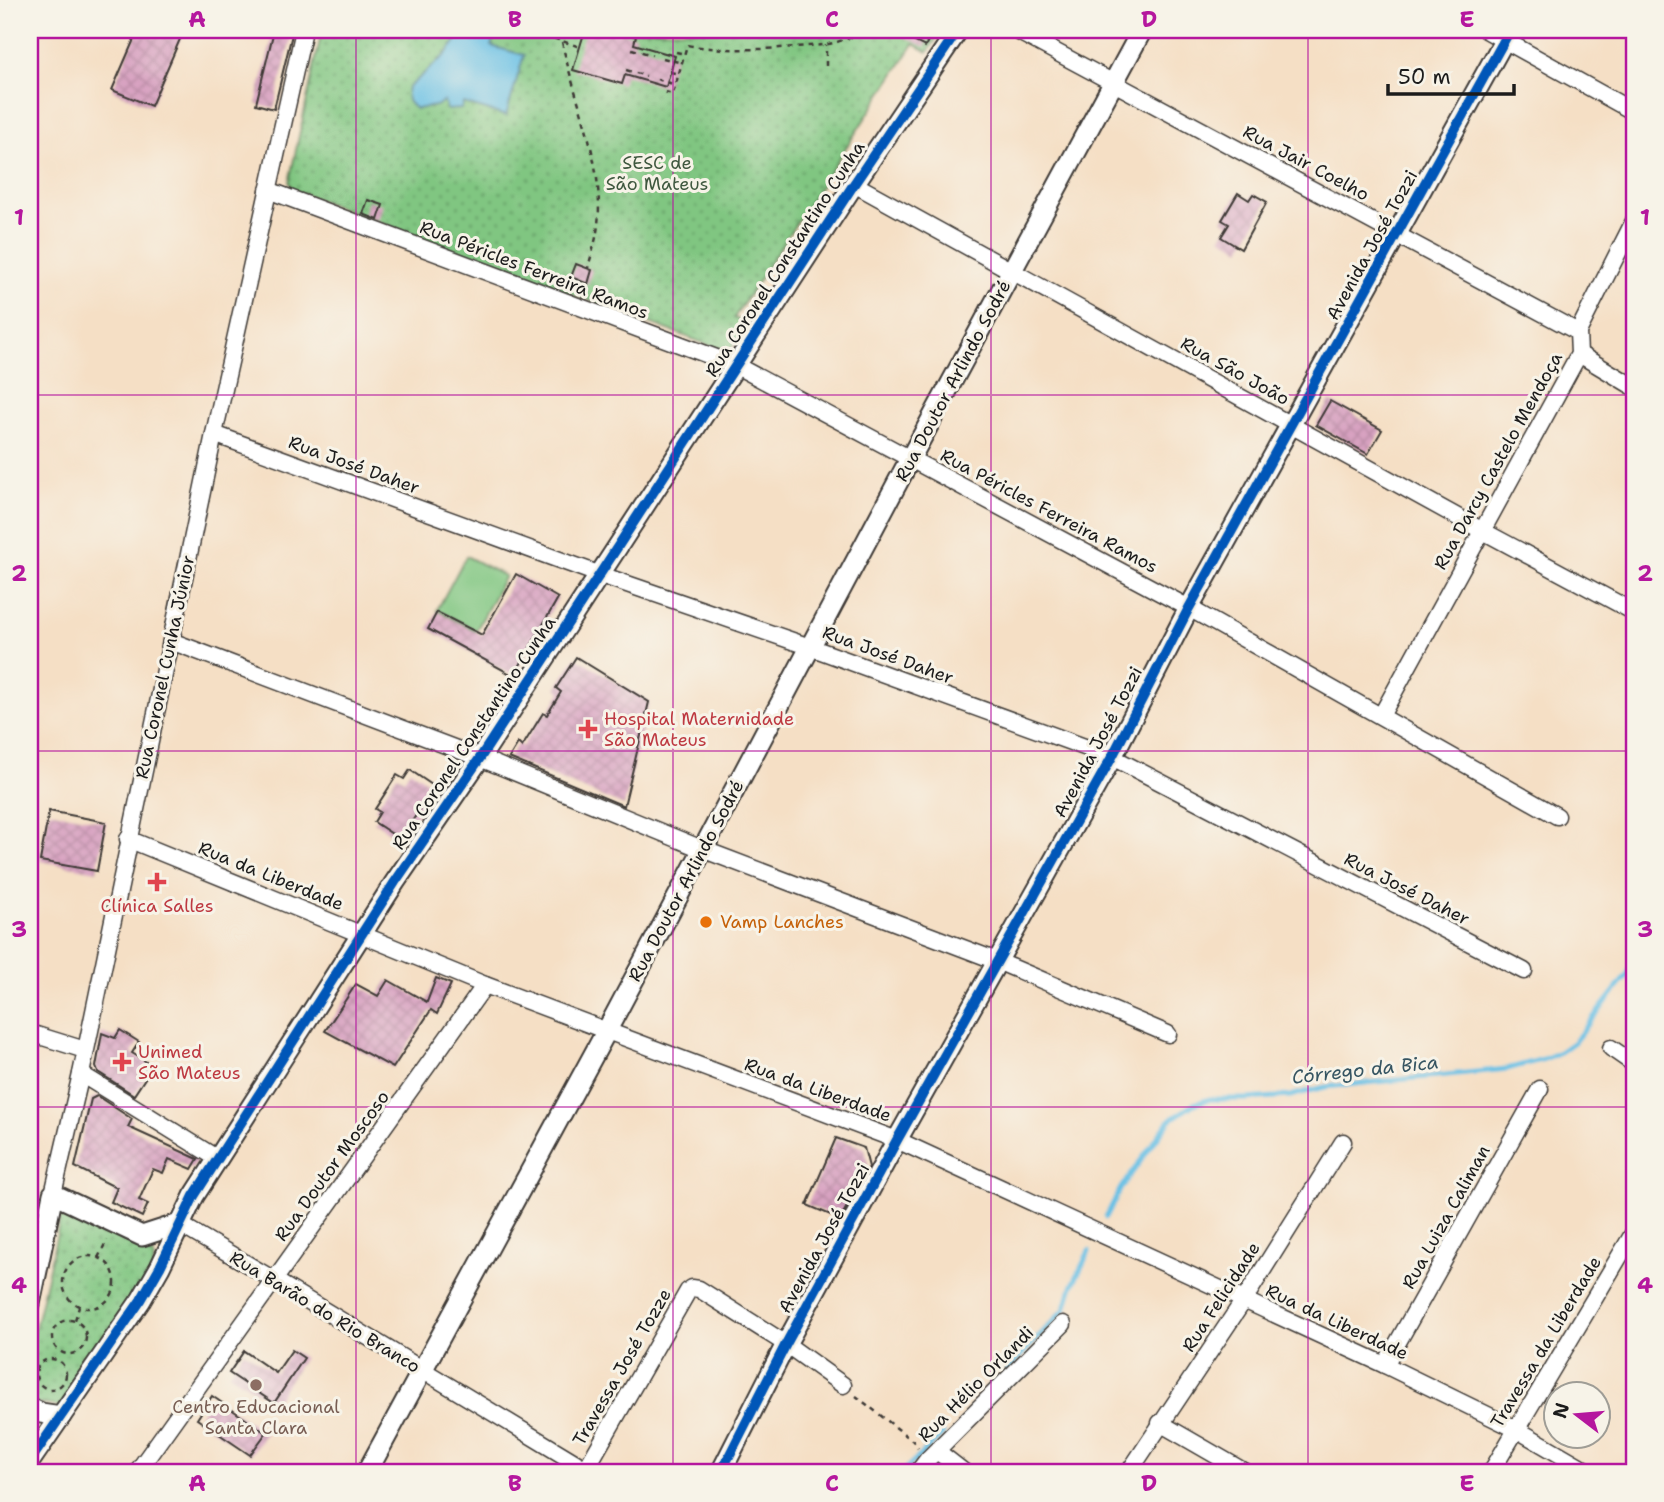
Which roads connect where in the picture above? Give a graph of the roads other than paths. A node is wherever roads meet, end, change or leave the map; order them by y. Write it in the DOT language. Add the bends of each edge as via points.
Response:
graph roads {
  1 [pos="304,30"];
  2 [pos="958,30"];
  3 [pos="1015,30"];
  4 [pos="1142,30"];
  5 [pos="1486,30"];
  6 [pos="1507,35"];
  7 [pos="1115,82"];
  8 [pos="1634,112"];
  9 [pos="854,184"];
  10 [pos="268,190"];
  11 [pos="1634,221"];
  12 [pos="1398,234"];
  13 [pos="1012,270"];
  14 [pos="1578,332"];
  15 [pos="1578,354"];
  16 [pos="735,365"];
  17 [pos="1634,387"];
  18 [pos="1292,425"];
  19 [pos="214,434"];
  20 [pos="910,459"];
  21 [pos="1481,530"];
  22 [pos="598,574"];
  23 [pos="1189,608"];
  24 [pos="1634,612"];
  25 [pos="171,641"];
  26 [pos="810,647"];
  27 [pos="1381,716"];
  28 [pos="1112,757"];
  29 [pos="480,758"];
  30 [pos="1557,816"];
  31 [pos="128,839"];
  32 [pos="702,849"];
  33 [pos="362,934"];
  34 [pos="998,961"];
  35 [pos="1524,971"];
  36 [pos="485,985"];
  37 [pos="606,1032"];
  38 [pos="30,1033"];
  39 [pos="1168,1034"];
  40 [pos="1611,1048"];
  41 [pos="85,1050"];
  42 [pos="1634,1064"];
  43 [pos="81,1074"];
  44 [pos="1539,1089"];
  45 [pos="897,1139"];
  46 [pos="1343,1142"];
  47 [pos="218,1159"];
  48 [pos="53,1194"];
  49 [pos="179,1224"];
  50 [pos="1634,1232"];
  51 [pos="142,1237"];
  52 [pos="160,1266"];
  53 [pos="274,1280"];
  54 [pos="1244,1300"];
  55 [pos="30,1304"];
  56 [pos="1063,1324"];
  57 [pos="786,1344"];
  58 [pos="1385,1365"];
  59 [pos="422,1371"];
  60 [pos="843,1385"];
  61 [pos="30,1408"];
  62 [pos="61,1416"];
  63 [pos="1160,1423"];
  64 [pos="1516,1429"];
  65 [pos="937,1451"];
  66 [pos="30,1461"];
  67 [pos="586,1471"];
  68 [pos="137,1472"];
  69 [pos="367,1472"];
  70 [pos="721,1472"];
  71 [pos="918,1472"];
  72 [pos="964,1472"];
  73 [pos="1129,1472"];
  74 [pos="1245,1472"];
  75 [pos="1491,1472"];
  76 [pos="1590,1472"];
  1 -- 10 [label="street, Rua Coronel Cunha Júnior"];
  2 -- 9 [label="street, Rua Coronel Constantino Cunha"];
  3 -- 7 [label="street, Rua Jair Coelho"];
  4 -- 7 [label="street, Rua Doutor Arlindo Sodré"];
  5 -- 6 [label="street"];
  6 -- 8 [label="street"];
  6 -- 12 [label="street, Avenida José Tozzi"];
  7 -- 12 [label="street, Rua Jair Coelho"];
  7 -- 13 [label="street, Rua Doutor Arlindo Sodré"];
  9 -- 13 [label="street, Rua São João"];
  9 -- 16 [label="street, Rua Coronel Constantino Cunha"];
  10 -- 16 [label="street, Rua Péricles Ferreira Ramos"];
  10 -- 19 [label="street, Rua Coronel Cunha Júnior"];
  11 -- 14 [label="street, Rua Darcy Castelo Mendoça"];
  12 -- 14 [label="street, Rua Jair Coelho"];
  12 -- 18 [label="street, Avenida José Tozzi"];
  13 -- 18 [label="street, Rua São João"];
  13 -- 20 [label="street, Rua Doutor Arlindo Sodré"];
  14 -- 15 [label="street, Rua Darcy Castelo Mendoça"];
  15 -- 17 [label="street"];
  15 -- 21 [label="street, Rua Darcy Castelo Mendoça"];
  16 -- 20 [label="street, Rua Péricles Ferreira Ramos"];
  16 -- 22 [label="street, Rua Coronel Constantino Cunha"];
  18 -- 21 [label="street, Rua São João"];
  18 -- 23 [label="street, Avenida José Tozzi"];
  19 -- 22 [label="street, Rua José Daher"];
  19 -- 25 [label="street, Rua Coronel Cunha Júnior"];
  20 -- 23 [label="street, Rua Péricles Ferreira Ramos"];
  20 -- 26 [label="street, Rua Doutor Arlindo Sodré"];
  21 -- 24 [label="street, Rua São João"];
  21 -- 27 [label="street, Rua Darcy Castelo Mendoça"];
  22 -- 26 [label="street, Rua José Daher"];
  22 -- 29 [label="street, Rua Coronel Constantino Cunha"];
  23 -- 27 [label="street, Rua Péricles Ferreira Ramos"];
  23 -- 28 [label="street, Avenida José Tozzi"];
  25 -- 29 [label="street"];
  25 -- 31 [label="street, Rua Coronel Cunha Júnior"];
  26 -- 28 [label="street, Rua José Daher"];
  26 -- 32 [label="street, Rua Doutor Arlindo Sodré"];
  27 -- 30 [label="street, Rua Péricles Ferreira Ramos"];
  28 -- 34 [label="street, Avenida José Tozzi"];
  28 -- 35 [label="street, Rua José Daher"];
  29 -- 32 [label="street"];
  29 -- 33 [label="street, Rua Coronel Constantino Cunha"];
  31 -- 33 [label="street, Rua da Liberdade"];
  31 -- 41 [label="street, Rua Coronel Cunha Júnior"];
  32 -- 34 [label="street"];
  32 -- 37 [label="street, Rua Doutor Arlindo Sodré"];
  33 -- 36 [label="street, Rua da Liberdade"];
  33 -- 47 [label="street, Rua Coronel Constantino Cunha"];
  34 -- 39 [label="street"];
  34 -- 45 [label="street, Avenida José Tozzi"];
  36 -- 37 [label="street, Rua da Liberdade"];
  36 -- 53 [label="street, Rua Doutor Moscoso"];
  37 -- 45 [label="street, Rua da Liberdade"];
  37 -- 59 [label="street, Rua Doutor Arlindo Sodré"];
  38 -- 41 [label="street"];
  40 -- 42 [label="street"];
  41 -- 43 [label="street, Rua Coronel Cunha Júnior"];
  43 -- 47 [label="street"];
  43 -- 48 [label="street, Rua Coronel Cunha Júnior"];
  44 -- 58 [label="street, Rua Luiza Caliman"];
  45 -- 54 [label="street, Rua da Liberdade"];
  45 -- 57 [label="street, Avenida José Tozzi"];
  46 -- 54 [label="street, Rua Felicidade"];
  47 -- 49 [label="street, Rua Coronel Constantino Cunha"];
  48 -- 51 [label="street"];
  48 -- 55 [label="street, Rua Coronel Cunha Júnior"];
  49 -- 51 [label="street"];
  49 -- 52 [label="street, Rua Coronel Constantino Cunha"];
  49 -- 53 [label="street, Rua Barão do Rio Branco"];
  50 -- 64 [label="street, Travessa da Liberdade"];
  51 -- 52 [label="street"];
  52 -- 62 [label="street, Rua Coronel Constantino Cunha"];
  53 -- 59 [label="street, Rua Barão do Rio Branco"];
  53 -- 68 [label="street, Rua Doutor Moscoso"];
  54 -- 58 [label="street, Rua da Liberdade"];
  54 -- 63 [label="street, Rua Felicidade"];
  56 -- 65 [label="street, Rua Hélio Orlandi"];
  57 -- 60 [label="street"];
  57 -- 67 [label="street, Travessa José Tozze" via="695,1287 688,1291"];
  57 -- 70 [label="street, Avenida José Tozzi"];
  58 -- 64 [label="street, Rua da Liberdade"];
  59 -- 67 [label="street, Rua Barão do Rio Branco"];
  59 -- 69 [label="street, Rua Doutor Arlindo Sodré"];
  61 -- 62 [label="street"];
  62 -- 66 [label="street, Rua Coronel Constantino Cunha"];
  63 -- 73 [label="street, Rua Felicidade"];
  63 -- 74 [label="street"];
  64 -- 75 [label="street, Travessa da Liberdade"];
  64 -- 76 [label="street, Rua da Liberdade"];
  65 -- 71 [label="street, Rua Hélio Orlandi"];
  65 -- 72 [label="street"];
}
